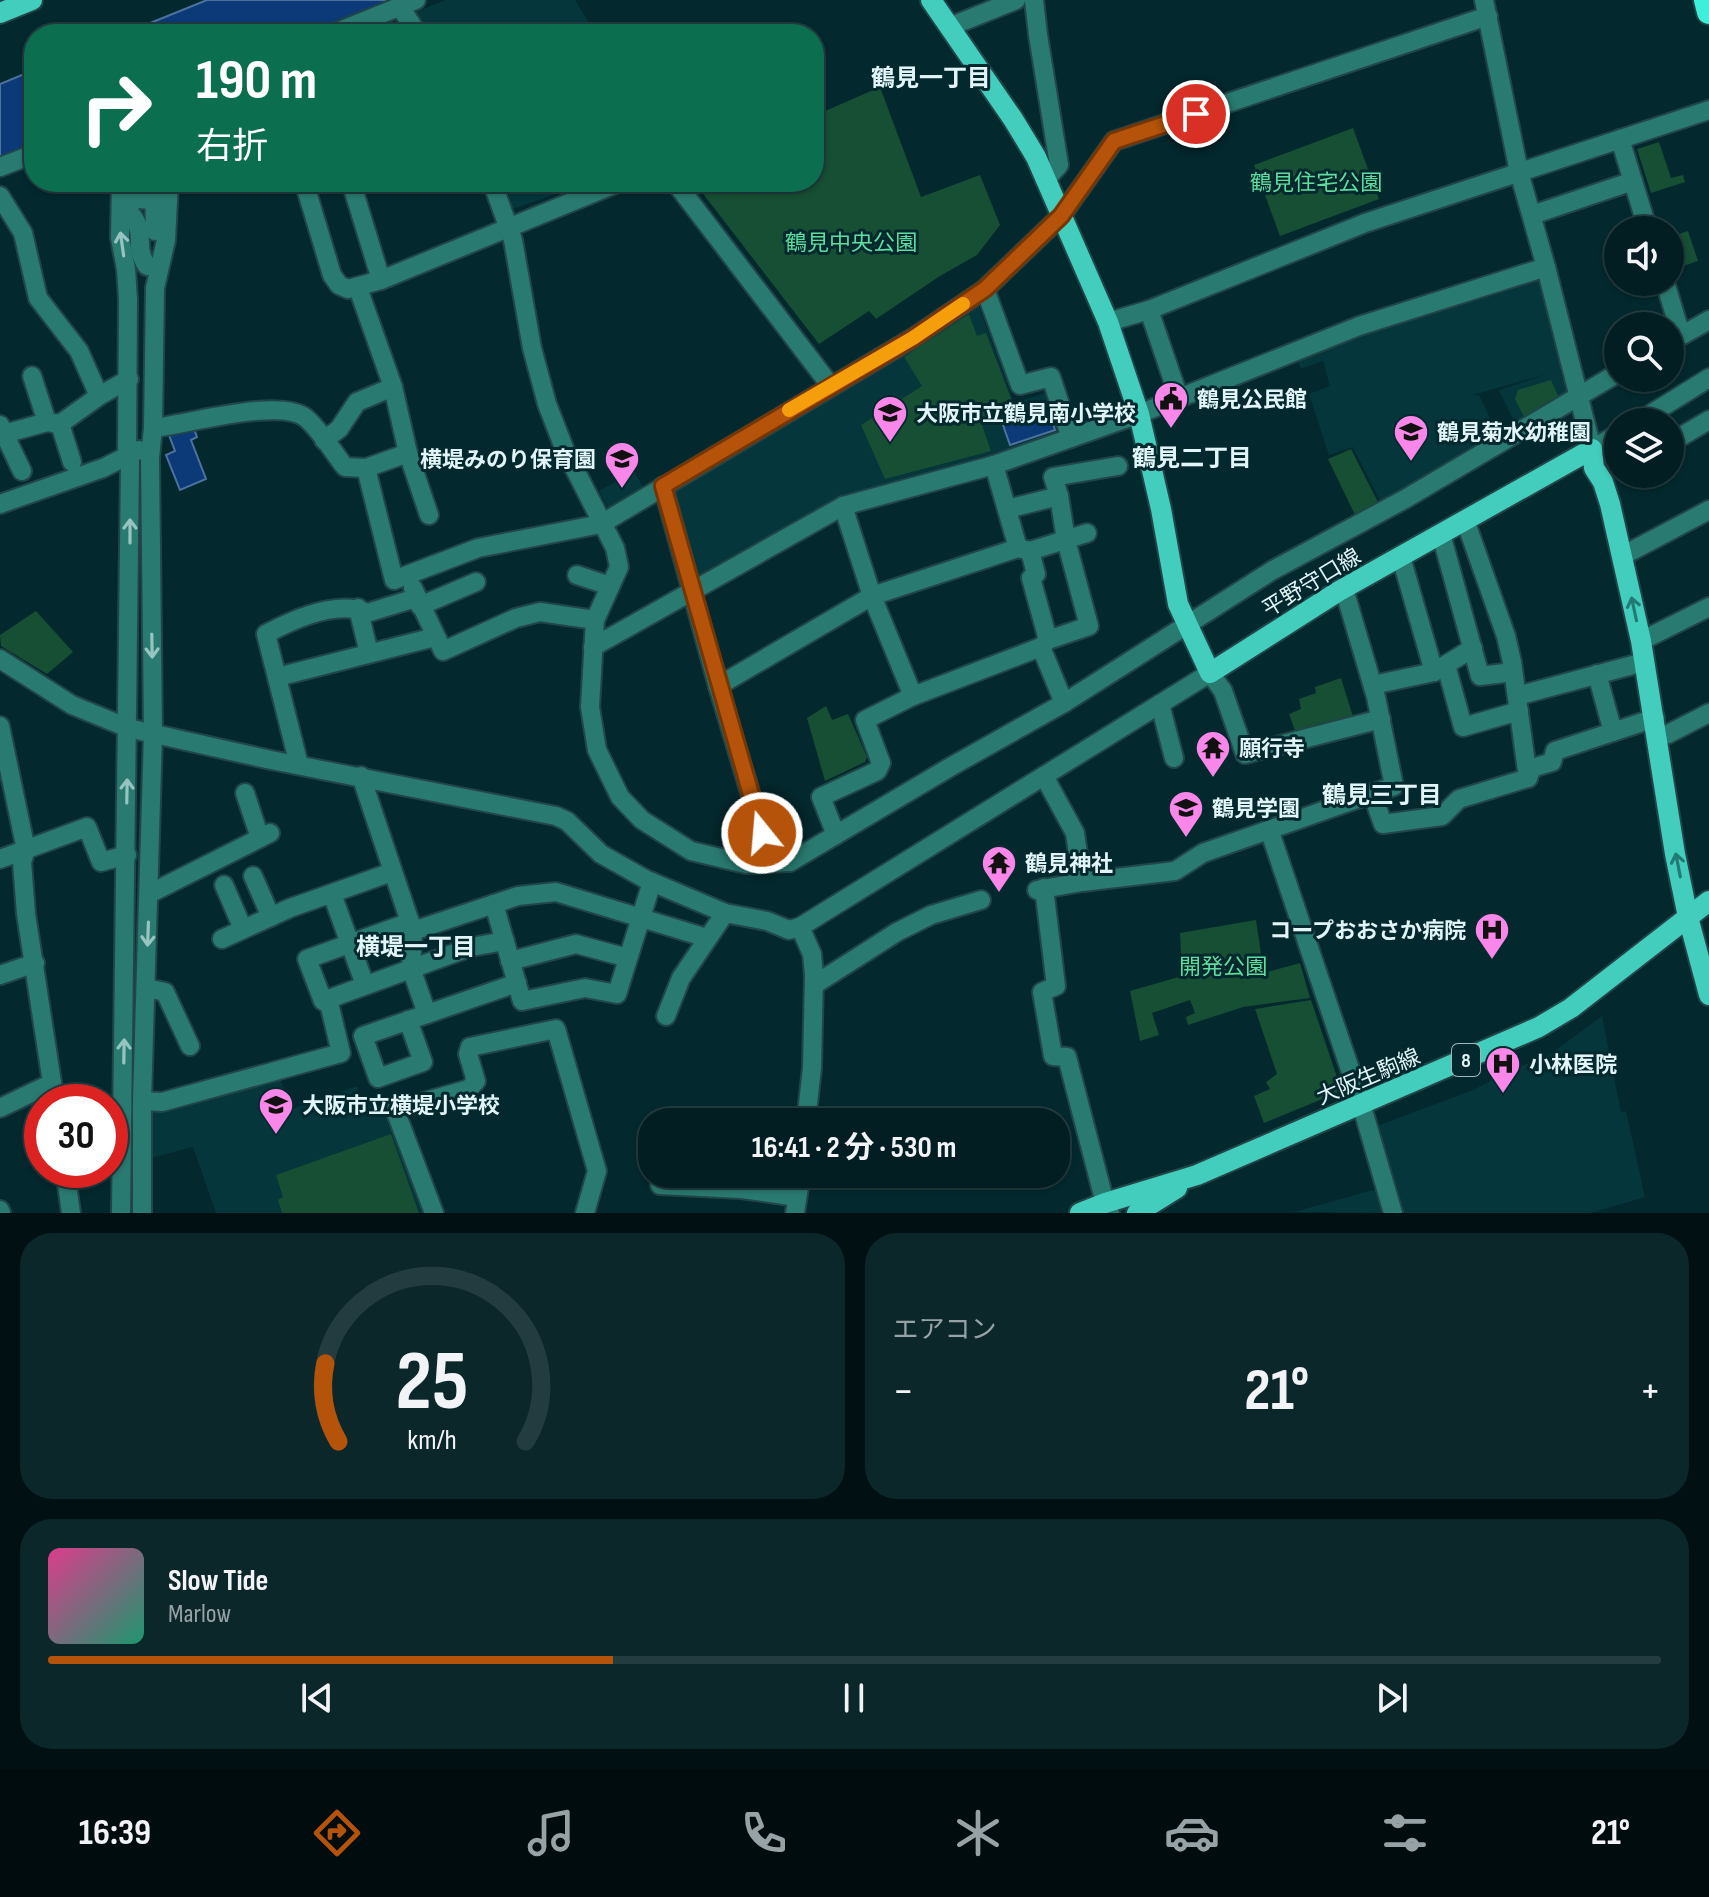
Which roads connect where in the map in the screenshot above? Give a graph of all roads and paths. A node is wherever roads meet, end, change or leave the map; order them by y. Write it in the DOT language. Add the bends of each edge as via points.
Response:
graph roads {
  1 [pos="32,0"];
  2 [pos="931,0"];
  3 [pos="1016,0"];
  4 [pos="1034,0"];
  5 [pos="1706,0"];
  6 [pos="408,3"];
  7 [pos="1486,8"];
  8 [pos="1709,12"];
  9 [pos="0,13"];
  10 [pos="357,24"];
  11 [pos="415,24"];
  12 [pos="949,27"];
  13 [pos="1709,110"];
  14 [pos="1620,139"];
  15 [pos="24,158"];
  16 [pos="0,167"];
  17 [pos="1519,172"];
  18 [pos="1045,180"];
  19 [pos="1633,181"];
  20 [pos="121,192"];
  21 [pos="152,192"];
  22 [pos="154,192"];
  23 [pos="168,192"];
  24 [pos="307,192"];
  25 [pos="354,192"];
  26 [pos="496,192"];
  27 [pos="595,192"];
  28 [pos="683,192"];
  29 [pos="0,196"];
  30 [pos="1532,215"];
  31 [pos="1061,216"];
  32 [pos="1644,216"];
  33 [pos="508,227"];
  34 [pos="147,266"];
  35 [pos="1546,267"];
  36 [pos="381,280"];
  37 [pos="358,288"];
  38 [pos="985,289"];
  39 [pos="136,299"];
  40 [pos="1149,310"];
  41 [pos="1709,320"];
  42 [pos="1108,322"];
  43 [pos="1684,334"];
  44 [pos="32,376"];
  45 [pos="1709,378"];
  46 [pos="129,379"];
  47 [pos="1604,382"];
  48 [pos="830,385"];
  49 [pos="393,387"];
  50 [pos="99,396"];
  51 [pos="1579,397"];
  52 [pos="1179,398"];
  53 [pos="1661,408"];
  54 [pos="1139,414"];
  55 [pos="1709,420"];
  56 [pos="54,423"];
  57 [pos="1,431"];
  58 [pos="148,432"];
  59 [pos="1684,435"];
  60 [pos="1071,438"];
  61 [pos="324,440"];
  62 [pos="1604,442"];
  63 [pos="1592,449"];
  64 [pos="408,453"];
  65 [pos="127,455"];
  66 [pos="72,462"];
  67 [pos="994,465"];
  68 [pos="1118,466"];
  69 [pos="366,468"];
  70 [pos="22,471"];
  71 [pos="1604,474"];
  72 [pos="663,486"];
  73 [pos="1612,488"];
  74 [pos="1059,496"];
  75 [pos="0,504"];
  76 [pos="843,506"];
  77 [pos="1007,509"];
  78 [pos="1709,510"];
  79 [pos="429,515"];
  80 [pos="1465,520"];
  81 [pos="601,524"];
  82 [pos="1087,533"];
  83 [pos="1441,534"];
  84 [pos="1066,540"];
  85 [pos="1024,550"];
  86 [pos="1622,556"];
  87 [pos="1401,557"];
  88 [pos="413,573"];
  89 [pos="577,575"];
  90 [pos="476,582"];
  91 [pos="610,586"];
  92 [pos="1344,589"];
  93 [pos="691,591"];
  94 [pos="872,596"];
  95 [pos="418,602"];
  96 [pos="1709,607"];
  97 [pos="358,608"];
  98 [pos="595,620"];
  99 [pos="1186,626"];
  100 [pos="435,637"];
  101 [pos="1641,641"];
  102 [pos="1044,644"];
  103 [pos="593,647"];
  104 [pos="1473,648"];
  105 [pos="369,653"];
  106 [pos="0,659"];
  107 [pos="1644,662"];
  108 [pos="1440,668"];
  109 [pos="1513,672"];
  110 [pos="1210,673"];
  111 [pos="1597,674"];
  112 [pos="277,677"];
  113 [pos="1373,685"];
  114 [pos="718,686"];
  115 [pos="913,696"];
  116 [pos="1064,703"];
  117 [pos="1518,703"];
  118 [pos="1160,704"];
  119 [pos="1709,713"];
  120 [pos="1381,719"];
  121 [pos="0,726"];
  122 [pos="128,728"];
  123 [pos="1656,728"];
  124 [pos="1613,732"];
  125 [pos="153,734"];
  126 [pos="1174,758"];
  127 [pos="299,765"];
  128 [pos="361,776"];
  129 [pos="1044,776"];
  130 [pos="1528,778"];
  131 [pos="245,793"];
  132 [pos="1372,793"];
  133 [pos="9,815"];
  134 [pos="1270,832"];
  135 [pos="836,835"];
  136 [pos="26,850"];
  137 [pos="127,855"];
  138 [pos="0,859"];
  139 [pos="771,862"];
  140 [pos="392,872"];
  141 [pos="253,876"];
  142 [pos="652,882"];
  143 [pos="1082,882"];
  144 [pos="224,885"];
  145 [pos="149,894"];
  146 [pos="332,894"];
  147 [pos="981,900"];
  148 [pos="1709,901"];
  149 [pos="494,904"];
  150 [pos="725,913"];
  151 [pos="271,917"];
  152 [pos="640,917"];
  153 [pos="1688,917"];
  154 [pos="411,926"];
  155 [pos="800,927"];
  156 [pos="243,929"];
  157 [pos="707,938"];
  158 [pos="222,939"];
  159 [pos="505,941"];
  160 [pos="348,944"];
  161 [pos="628,958"];
  162 [pos="510,961"];
  163 [pos="35,963"];
  164 [pos="411,968"];
  165 [pos="0,975"];
  166 [pos="517,983"];
  167 [pos="365,985"];
  168 [pos="814,985"];
  169 [pos="146,988"];
  170 [pos="1709,995"];
  171 [pos="328,999"];
  172 [pos="427,1014"];
  173 [pos="666,1016"];
  174 [pos="408,1020"];
  175 [pos="190,1046"];
  176 [pos="52,1083"];
  177 [pos="142,1101"];
  178 [pos="1361,1105"];
  179 [pos="0,1108"];
  180 [pos="808,1108"];
  181 [pos="132,1126"];
  182 [pos="1197,1175"];
  183 [pos="68,1188"];
  184 [pos="756,1188"];
  185 [pos="796,1205"];
  186 [pos="1108,1208"];
  187 [pos="71,1213"];
  188 [pos="121,1213"];
  189 [pos="142,1213"];
  190 [pos="434,1213"];
  191 [pos="585,1213"];
  192 [pos="1080,1213"];
  193 [pos="1137,1213"];
  194 [pos="1393,1213"];
  1 -- 9 [label="main road"];
  2 -- 12 [label="main road"];
  3 -- 12 [label="street"];
  4 -- 18 [label="street" via="1059,165"];
  5 -- 8 [label="highway"];
  6 -- 10 [label="street"];
  6 -- 11 [label="street"];
  7 -- 17 [label="street"];
  7 -- 31 [label="street" via="1114,141"];
  12 -- 18 [label="main road" via="1013,119"];
  13 -- 14 [label="street"];
  14 -- 17 [label="street"];
  14 -- 19 [label="street"];
  15 -- 16 [label="street"];
  17 -- 30 [label="street"];
  17 -- 40 [label="street" via="1365,223"];
  18 -- 31 [label="main road"];
  19 -- 30 [label="street"];
  19 -- 32 [label="street"];
  39 -- 20 [label="street, one-way" via="120,238"];
  21 -- 34 [label="street" via="128,206 137,219 140,256"];
  22 -- 34 [label="street" via="154,241"];
  23 -- 58 [label="street" via="166,240 155,288"];
  24 -- 37 [label="street" via="332,275 344,288"];
  25 -- 36 [label="street"];
  26 -- 33 [label="street"];
  27 -- 33 [label="street"];
  28 -- 48 [label="street"];
  29 -- 50 [label="street" via="23,233 38,298 79,351"];
  30 -- 35 [label="street"];
  31 -- 38 [label="street"];
  31 -- 42 [label="main road"];
  33 -- 36 [label="street"];
  33 -- 81 [label="street" via="543,391"];
  34 -- 39 [label="street"];
  35 -- 51 [label="street"];
  35 -- 52 [label="street" via="1359,326"];
  36 -- 37 [label="street"];
  37 -- 49 [label="street"];
  38 -- 48 [label="street"];
  38 -- 60 [label="street" via="1020,385 1051,377"];
  39 -- 46 [label="street"];
  39 -- 58 [label="street"];
  40 -- 42 [label="street"];
  40 -- 52 [label="street"];
  41 -- 43 [label="street"];
  42 -- 54 [label="main road"];
  44 -- 56 [label="street"];
  45 -- 53 [label="street"];
  46 -- 50 [label="street"];
  46 -- 65 [label="street"];
  47 -- 51 [label="street"];
  48 -- 72 [label="street"];
  49 -- 61 [label="street" via="357,402 339,429"];
  49 -- 64 [label="street"];
  50 -- 56 [label="street"];
  51 -- 63 [label="street"];
  51 -- 99 [label="street" via="1273,570"];
  52 -- 54 [label="street"];
  54 -- 60 [label="street"];
  54 -- 99 [label="main road" via="1172,584"];
  55 -- 59 [label="street"];
  56 -- 57 [label="street"];
  56 -- 66 [label="street"];
  57 -- 70 [label="street"];
  58 -- 61 [label="street" via="228,413 287,412 305,416"];
  58 -- 65 [label="street"];
  58 -- 125 [label="street, one-way"];
  60 -- 67 [label="street"];
  61 -- 69 [label="street" via="345,467"];
  62 -- 63 [label="street"];
  63 -- 71 [label="main road" via="1594,468"];
  63 -- 80 [label="main road, 平野守口線"];
  64 -- 69 [label="street"];
  64 -- 79 [label="street"];
  65 -- 75 [label="street"];
  122 -- 65 [label="street, one-way"];
  67 -- 76 [label="street"];
  67 -- 77 [label="street"];
  68 -- 74 [label="street" via="1053,477"];
  69 -- 88 [label="street" via="394,580"];
  72 -- 81 [label="street"];
  72 -- 93 [label="street"];
  73 -- 86 [label="main road"];
  74 -- 77 [label="street"];
  74 -- 84 [label="street"];
  76 -- 93 [label="street"];
  76 -- 94 [label="street"];
  77 -- 85 [label="street"];
  78 -- 86 [label="street"];
  80 -- 83 [label="main road, 平野守口線"];
  80 -- 109 [label="street" via="1506,636"];
  81 -- 88 [label="street" via="478,548"];
  81 -- 91 [label="street" via="619,567"];
  82 -- 84 [label="street"];
  83 -- 87 [label="main road, 平野守口線"];
  83 -- 104 [label="street"];
  84 -- 85 [label="street"];
  84 -- 102 [label="street" via="1089,626"];
  85 -- 94 [label="street"];
  85 -- 102 [label="street" via="1036,574 1031,578"];
  101 -- 86 [label="main road, one-way"];
  87 -- 92 [label="main road, 平野守口線"];
  87 -- 108 [label="street"];
  88 -- 95 [label="street"];
  89 -- 91 [label="street"];
  90 -- 95 [label="street"];
  91 -- 98 [label="street"];
  92 -- 110 [label="main road, 平野守口線"];
  92 -- 113 [label="street"];
  93 -- 103 [label="street"];
  93 -- 114 [label="street"];
  94 -- 114 [label="street"];
  94 -- 115 [label="street"];
  95 -- 97 [label="street" via="367,613"];
  95 -- 100 [label="street"];
  96 -- 101 [label="street"];
  97 -- 105 [label="street"];
  97 -- 112 [label="street" via="314,612 266,634"];
  98 -- 100 [label="street" via="540,612 443,651"];
  98 -- 103 [label="street"];
  99 -- 110 [label="main road"];
  99 -- 116 [label="street"];
  100 -- 105 [label="street"];
  101 -- 107 [label="main road"];
  102 -- 115 [label="street"];
  102 -- 116 [label="street"];
  103 -- 139 [label="street" via="592,728 605,772 620,797 642,820 691,851 746,864"];
  104 -- 108 [label="street"];
  104 -- 109 [label="street" via="1480,676"];
  105 -- 112 [label="street"];
  106 -- 122 [label="street" via="72,705"];
  107 -- 111 [label="street"];
  107 -- 123 [label="main road"];
  108 -- 113 [label="street"];
  108 -- 117 [label="street" via="1463,727"];
  109 -- 117 [label="street"];
  110 -- 118 [label="street"];
  110 -- 120 [label="street" via="1223,691 1245,754"];
  111 -- 117 [label="street"];
  111 -- 124 [label="street"];
  112 -- 127 [label="street"];
  113 -- 120 [label="street"];
  114 -- 139 [label="street"];
  115 -- 135 [label="street" via="865,720 881,763 877,771 821,797"];
  116 -- 135 [label="street"];
  117 -- 130 [label="street"];
  118 -- 126 [label="street"];
  118 -- 129 [label="street"];
  119 -- 123 [label="street" via="1668,734"];
  120 -- 132 [label="street" via="1394,786"];
  121 -- 133 [label="street"];
  122 -- 125 [label="street"];
  137 -- 122 [label="street, one-way"];
  123 -- 124 [label="street"];
  153 -- 123 [label="main road, one-way"];
  124 -- 130 [label="street" via="1555,751 1552,762 1532,768"];
  125 -- 127 [label="street"];
  125 -- 145 [label="street"];
  127 -- 128 [label="street"];
  128 -- 140 [label="street"];
  128 -- 142 [label="street" via="556,816 601,854"];
  129 -- 143 [label="street" via="1075,833"];
  129 -- 155 [label="street"];
  130 -- 132 [label="street" via="1459,799 1442,816 1383,824"];
  131 -- 145 [label="street" via="265,835"];
  132 -- 134 [label="street"];
  133 -- 136 [label="street"];
  134 -- 143 [label="street" via="1203,853 1175,871"];
  134 -- 178 [label="street"];
  135 -- 139 [label="street" via="790,862"];
  136 -- 137 [label="street" via="87,827 101,862"];
  136 -- 138 [label="street"];
  136 -- 163 [label="street" via="22,877"];
  181 -- 137 [label="street, one-way"];
  140 -- 146 [label="street"];
  140 -- 154 [label="street"];
  141 -- 151 [label="street"];
  142 -- 150 [label="street"];
  142 -- 152 [label="street"];
  143 -- 186 [label="street" via="1040,889 1056,986 1042,992 1053,1056 1067,1057"];
  144 -- 156 [label="street"];
  145 -- 169 [label="street, one-way"];
  146 -- 151 [label="street"];
  146 -- 160 [label="street"];
  147 -- 168 [label="street" via="897,932"];
  148 -- 153 [label="main road, 大阪生駒線 / 8"];
  149 -- 152 [label="street" via="556,892"];
  149 -- 154 [label="street"];
  149 -- 159 [label="street"];
  150 -- 155 [label="street" via="789,930"];
  150 -- 157 [label="street"];
  151 -- 156 [label="street"];
  152 -- 157 [label="street"];
  152 -- 161 [label="street"];
  153 -- 170 [label="main road"];
  153 -- 178 [label="main road, 大阪生駒線 / 8" via="1539,1027"];
  154 -- 160 [label="street"];
  154 -- 164 [label="street"];
  155 -- 168 [label="street" via="812,954"];
  156 -- 158 [label="street"];
  157 -- 173 [label="street" via="681,978"];
  159 -- 162 [label="street"];
  159 -- 164 [label="street"];
  160 -- 167 [label="street"];
  160 -- 171 [label="street" via="307,959 323,1001"];
  161 -- 162 [label="street" via="576,944"];
  161 -- 166 [label="street" via="617,994 585,988 522,1001"];
  162 -- 166 [label="street"];
  163 -- 165 [label="street"];
  163 -- 176 [label="street"];
  164 -- 167 [label="street"];
  164 -- 172 [label="street"];
  166 -- 172 [label="street"];
  167 -- 171 [label="street"];
  168 -- 180 [label="street"];
  169 -- 175 [label="street" via="165,992"];
  169 -- 177 [label="street"];
  171 -- 177 [label="street" via="341,1053 162,1102"];
  172 -- 174 [label="street"];
  176 -- 179 [label="street"];
  177 -- 181 [label="street"];
  178 -- 182 [label="main road, 大阪生駒線 / 8"];
  178 -- 194 [label="street"];
  181 -- 188 [label="street"];
  181 -- 189 [label="street"];
  182 -- 186 [label="main road, 大阪生駒線 / 8"];
  182 -- 193 [label="main road, 大阪生駒線 / 8"];
  183 -- 187 [label="street"];
  184 -- 185 [label="street"];
  186 -- 192 [label="main road, 大阪生駒線 / 8"];
  190 -- 191 [label="street" via="395,1110 469,1089 476,1081 470,1047 556,1029 597,1171"];
}
